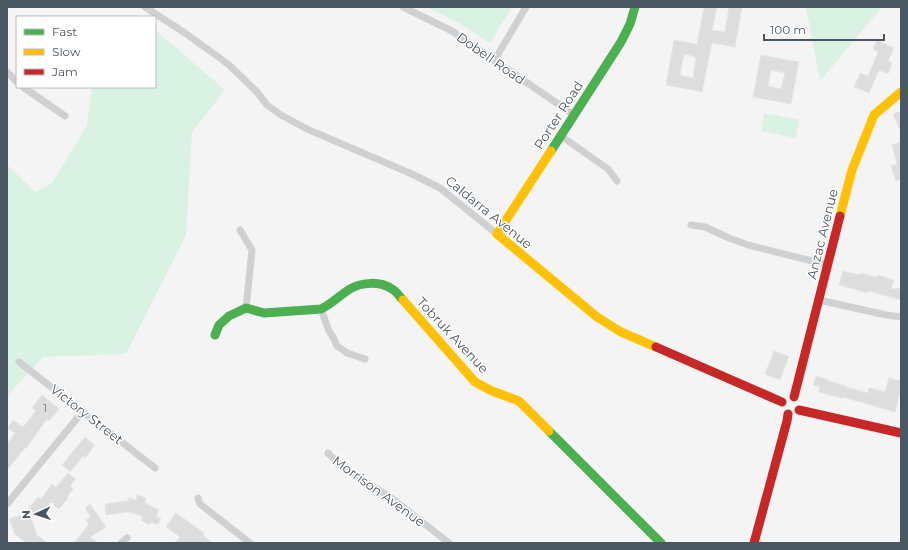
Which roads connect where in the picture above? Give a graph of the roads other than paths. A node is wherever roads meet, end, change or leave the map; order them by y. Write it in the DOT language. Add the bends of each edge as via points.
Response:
graph roads {
  1 [pos="145,7"];
  2 [pos="404,7"];
  3 [pos="526,7"];
  4 [pos="635,7"];
  5 [pos="494,61"];
  6 [pos="7,72"];
  7 [pos="16,81"];
  8 [pos="24,88"];
  9 [pos="901,92"];
  10 [pos="574,115"];
  11 [pos="65,116"];
  12 [pos="561,136"];
  13 [pos="617,181"];
  14 [pos="691,225"];
  15 [pos="240,230"];
  16 [pos="497,234"];
  17 [pos="828,265"];
  18 [pos="819,300"];
  19 [pos="246,308"];
  20 [pos="321,308"];
  21 [pos="901,317"];
  22 [pos="215,335"];
  23 [pos="365,359"];
  24 [pos="19,362"];
  25 [pos="794,397"];
  26 [pos="782,402"];
  27 [pos="799,410"];
  28 [pos="83,411"];
  29 [pos="788,414"];
  30 [pos="901,433"];
  31 [pos="328,453"];
  32 [pos="154,468"];
  33 [pos="198,498"];
  34 [pos="7,504"];
  35 [pos="250,543"];
  36 [pos="449,543"];
  37 [pos="661,543"];
  38 [pos="754,543"];
  1 -- 16 [label="street, Caldarra Avenue" via="228,64 267,105 307,129 440,188"];
  2 -- 5 [label="street, Dobell Road" via="452,31"];
  3 -- 5 [label="street"];
  4 -- 10 [label="street, Porter Road" via="625,35"];
  5 -- 10 [label="street, Dobell Road"];
  6 -- 7 [label="street"];
  8 -- 11 [label="street"];
  9 -- 17 [label="street, Anzac Avenue" via="874,116 852,170"];
  10 -- 12 [label="street, Porter Road"];
  12 -- 13 [label="street" via="608,169"];
  12 -- 16 [label="street, Porter Road"];
  14 -- 17 [label="street" via="705,227 748,245"];
  15 -- 19 [label="street" via="252,250"];
  16 -- 26 [label="street, Caldarra Avenue" via="597,317 621,332"];
  17 -- 18 [label="street, Anzac Avenue"];
  18 -- 21 [label="street"];
  18 -- 25 [label="street, Anzac Avenue"];
  19 -- 20 [label="street, Tobruk Avenue" via="264,313"];
  19 -- 22 [label="street" via="229,316 219,325"];
  20 -- 23 [label="street" via="337,346"];
  20 -- 37 [label="street, Tobruk Avenue" via="351,288 363,284 374,283 393,289 475,382 519,401"];
  24 -- 28 [label="street, Victory Street"];
  25 -- 26 [label="street" via="786,397"];
  25 -- 27 [label="street" via="800,403"];
  26 -- 29 [label="street" via="782,409"];
  27 -- 29 [label="street"];
  27 -- 30 [label="street"];
  28 -- 32 [label="street, Victory Street"];
  28 -- 34 [label="street"];
  29 -- 38 [label="street"];
  31 -- 36 [label="street, Morrison Avenue" via="340,465 394,500"];
  33 -- 35 [label="street" via="200,504"];
}
